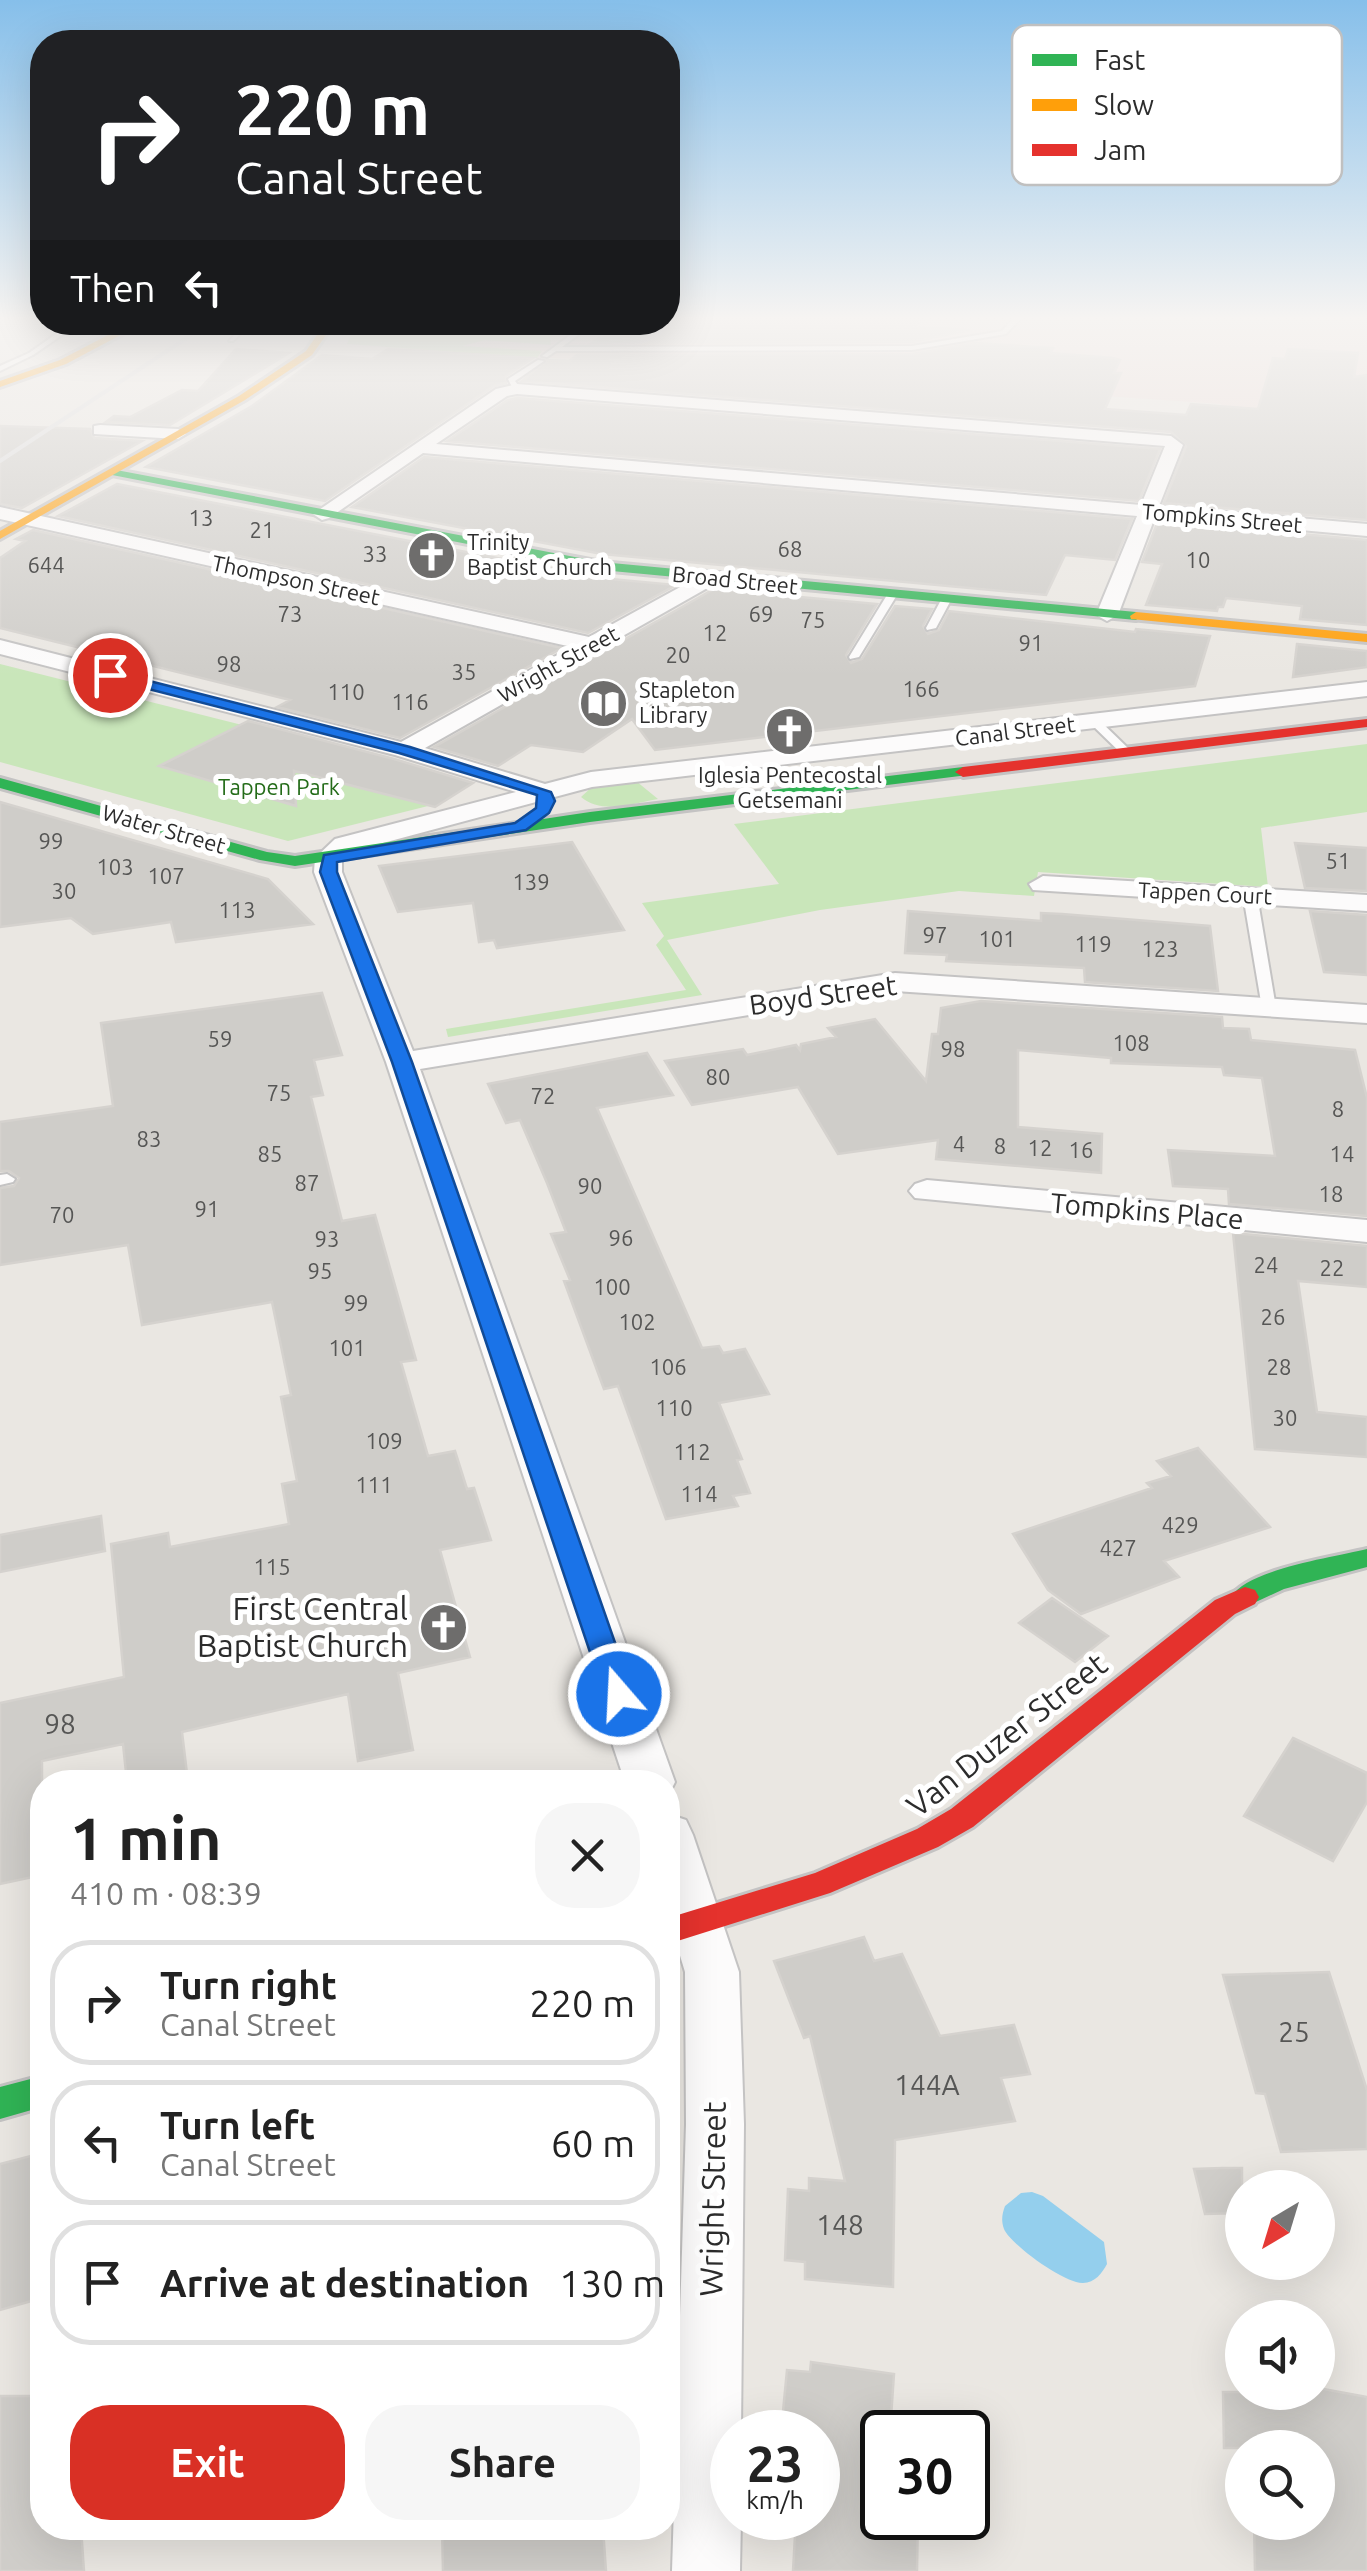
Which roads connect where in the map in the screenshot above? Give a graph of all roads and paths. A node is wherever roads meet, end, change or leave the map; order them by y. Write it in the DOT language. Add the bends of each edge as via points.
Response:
graph roads {
  1 [pos="175,436"];
  2 [pos="438,436"];
  3 [pos="1109,436"];
  4 [pos="420,448"];
  5 [pos="111,472"];
  6 [pos="1148,512"];
  7 [pos="0,513"];
  8 [pos="322,514"];
  9 [pos="26,520"];
  10 [pos="1367,530"];
  11 [pos="0,536"];
  12 [pos="711,578"];
  13 [pos="892,595"];
  14 [pos="946,600"];
  15 [pos="1107,614"];
  16 [pos="931,628"];
  17 [pos="1367,638"];
  18 [pos="592,645"];
  19 [pos="0,647"];
  20 [pos="854,657"];
  21 [pos="1367,689"];
  22 [pos="1095,722"];
  23 [pos="1367,722"];
  24 [pos="404,750"];
  25 [pos="1126,753"];
  26 [pos="664,773"];
  27 [pos="0,783"];
  28 [pos="543,792"];
  29 [pos="682,806"];
  30 [pos="520,827"];
  31 [pos="330,858"];
  32 [pos="1043,884"];
  33 [pos="1250,895"];
  34 [pos="1367,903"];
  35 [pos="1270,1008"];
  36 [pos="1367,1014"];
  37 [pos="402,1062"];
  38 [pos="927,1190"];
  39 [pos="1367,1231"];
  40 [pos="1367,1558"];
  41 [pos="646,1770"];
  42 [pos="682,1926"];
  43 [pos="30,2095"];
  44 [pos="0,2103"];
  45 [pos="706,2571"];
  1 -- 5 [label="street"];
  2 -- 4 [label="street"];
  3 -- 6 [label="street" via="1172,441"];
  4 -- 6 [label="street, Tompkins Street"];
  4 -- 8 [label="street"];
  5 -- 8 [label="street, Broad Street"];
  5 -- 9 [label="street"];
  6 -- 10 [label="street, Tompkins Street"];
  6 -- 15 [label="street"];
  7 -- 9 [label="street, Thompson Street"];
  8 -- 12 [label="street, Broad Street" via="506,551"];
  9 -- 11 [label="street"];
  9 -- 18 [label="street, Thompson Street"];
  12 -- 13 [label="street, Broad Street"];
  12 -- 18 [label="street, Wright Street"];
  13 -- 14 [label="street, Broad Street"];
  13 -- 20 [label="lane"];
  14 -- 15 [label="street, Broad Street"];
  14 -- 16 [label="lane"];
  15 -- 17 [label="street, Broad Street"];
  18 -- 24 [label="street, Wright Street"];
  19 -- 24 [label="street"];
  21 -- 22 [label="street, Canal Street"];
  22 -- 25 [label="lane"];
  22 -- 26 [label="street, Canal Street"];
  23 -- 25 [label="street, Canal Street"];
  24 -- 28 [label="street"];
  25 -- 29 [label="street, Canal Street"];
  26 -- 28 [label="street, Canal Street"];
  26 -- 29 [label="street" via="656,778 658,792"];
  27 -- 31 [label="street, Water Street" via="266,857"];
  28 -- 30 [label="street" via="543,810"];
  28 -- 31 [label="street, Canal Street" via="344,845"];
  29 -- 30 [label="street, Canal Street"];
  30 -- 31 [label="street, Canal Street"];
  31 -- 37 [label="street" via="328,872"];
  32 -- 33 [label="street, Tappen Court"];
  33 -- 34 [label="street, Tappen Court"];
  33 -- 35 [label="lane"];
  35 -- 36 [label="street, Boyd Street"];
  35 -- 37 [label="street, Boyd Street" via="895,982"];
  37 -- 41 [label="street"];
  38 -- 39 [label="street, Tompkins Place"];
  40 -- 42 [label="street, Van Duzer Street" via="1276,1581 1225,1607 923,1843"];
  42 -- 45 [label="street, Wright Street" via="712,1972"];
  43 -- 44 [label="street"];
}
